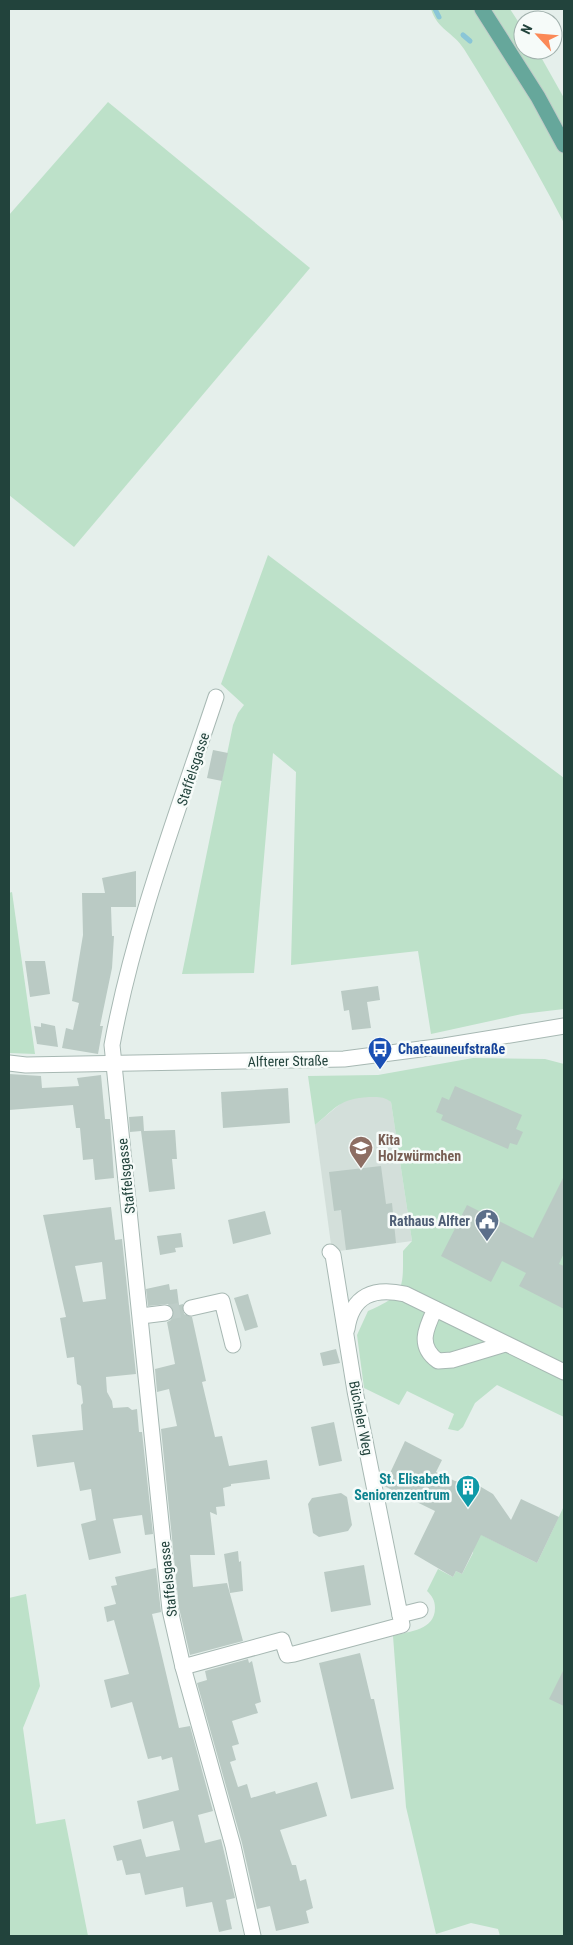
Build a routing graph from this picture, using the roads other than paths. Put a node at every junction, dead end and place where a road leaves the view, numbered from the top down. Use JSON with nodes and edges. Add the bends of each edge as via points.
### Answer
{"nodes":[{"id":1,"x":482,"y":9,"type":"edge"},
{"id":2,"x":564,"y":145,"type":"edge"},
{"id":3,"x":216,"y":698,"type":"dead end"},
{"id":4,"x":564,"y":1026,"type":"edge"},
{"id":5,"x":9,"y":1063,"type":"edge"},
{"id":6,"x":116,"y":1063,"type":"junction"},
{"id":7,"x":330,"y":1252,"type":"dead end"},
{"id":8,"x":191,"y":1308,"type":"tunnel mouth"},
{"id":9,"x":435,"y":1309,"type":"junction"},
{"id":10,"x":165,"y":1313,"type":"tunnel mouth"},
{"id":11,"x":141,"y":1316,"type":"junction"},
{"id":12,"x":346,"y":1333,"type":"junction"},
{"id":13,"x":505,"y":1344,"type":"junction"},
{"id":14,"x":233,"y":1345,"type":"dead end"},
{"id":15,"x":564,"y":1372,"type":"edge"},
{"id":16,"x":420,"y":1610,"type":"dead end"},
{"id":17,"x":400,"y":1615,"type":"junction"},
{"id":18,"x":183,"y":1668,"type":"junction"},
{"id":19,"x":253,"y":1936,"type":"edge"}],
"edges":[{"from":1,"to":2,"type":"main road","via":[[538,97]]},
{"from":3,"to":6,"type":"street","name":"Staffelsgasse","via":[[128,974],[112,1045]]},
{"from":4,"to":6,"type":"street","name":"Alfterer Straße","via":[[344,1059]]},
{"from":5,"to":6,"type":"street","name":"Alfterer Straße"},
{"from":6,"to":11,"type":"street","name":"Staffelsgasse"},
{"from":7,"to":12,"type":"street","name":"Bücheler Weg"},
{"from":8,"to":14,"type":"street","via":[[222,1301]]},
{"from":9,"to":12,"type":"street","via":[[405,1294],[380,1291],[369,1294],[355,1305]]},
{"from":9,"to":13,"type":"street"},
{"from":9,"to":13,"type":"street","via":[[424,1336],[427,1350],[438,1361]]},
{"from":10,"to":11,"type":"street"},
{"from":11,"to":18,"type":"street","name":"Staffelsgasse","via":[[170,1610]]},
{"from":12,"to":17,"type":"street","name":"Bücheler Weg"},
{"from":13,"to":15,"type":"street"},
{"from":16,"to":17,"type":"street"},
{"from":17,"to":18,"type":"street","via":[[402,1625],[288,1655],[282,1640]]},
{"from":18,"to":19,"type":"street","name":"Staffelsgasse","via":[[233,1846]]}]}
